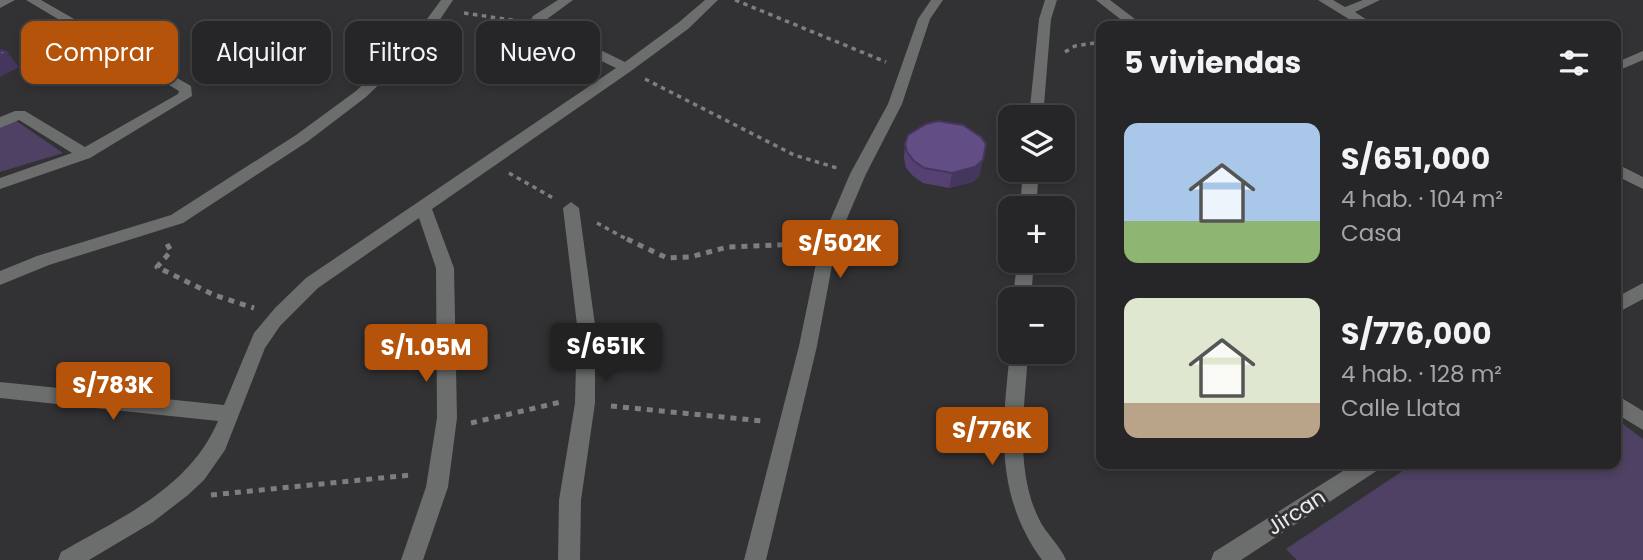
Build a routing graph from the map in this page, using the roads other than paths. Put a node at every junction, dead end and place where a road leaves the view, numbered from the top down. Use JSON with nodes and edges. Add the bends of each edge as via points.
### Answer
{"nodes":[{"id":1,"x":9,"y":0,"type":"edge"},
{"id":2,"x":32,"y":0,"type":"edge"},
{"id":3,"x":566,"y":0,"type":"edge"},
{"id":4,"x":712,"y":0,"type":"edge"},
{"id":5,"x":937,"y":0,"type":"edge"},
{"id":6,"x":1051,"y":0,"type":"edge"},
{"id":7,"x":1102,"y":0,"type":"edge"},
{"id":8,"x":1324,"y":0,"type":"edge"},
{"id":9,"x":1374,"y":0,"type":"edge"},
{"id":10,"x":0,"y":4,"type":"edge"},
{"id":11,"x":444,"y":5,"type":"edge"},
{"id":12,"x":1344,"y":12,"type":"junction"},
{"id":13,"x":1131,"y":21,"type":"edge"},
{"id":14,"x":1360,"y":21,"type":"edge"},
{"id":15,"x":1643,"y":55,"type":"edge"},
{"id":16,"x":1621,"y":65,"type":"edge"},
{"id":17,"x":626,"y":68,"type":"junction"},
{"id":18,"x":1037,"y":105,"type":"edge"},
{"id":19,"x":0,"y":123,"type":"edge"},
{"id":20,"x":85,"y":154,"type":"junction"},
{"id":21,"x":1621,"y":171,"type":"edge"},
{"id":22,"x":0,"y":184,"type":"edge"},
{"id":23,"x":1643,"y":184,"type":"edge"},
{"id":24,"x":423,"y":207,"type":"junction"},
{"id":25,"x":571,"y":208,"type":"road end"},
{"id":26,"x":0,"y":279,"type":"edge"},
{"id":27,"x":1643,"y":290,"type":"edge"},
{"id":28,"x":1621,"y":303,"type":"edge"},
{"id":29,"x":1018,"y":364,"type":"edge"},
{"id":30,"x":0,"y":390,"type":"edge"},
{"id":31,"x":1621,"y":406,"type":"edge"},
{"id":32,"x":230,"y":414,"type":"junction"},
{"id":33,"x":1643,"y":422,"type":"edge"},
{"id":34,"x":1363,"y":469,"type":"edge"},
{"id":35,"x":69,"y":560,"type":"edge"},
{"id":36,"x":412,"y":560,"type":"edge"},
{"id":37,"x":569,"y":560,"type":"edge"},
{"id":38,"x":755,"y":560,"type":"edge"},
{"id":39,"x":1055,"y":560,"type":"edge"},
{"id":40,"x":1222,"y":560,"type":"edge"}],
"edges":[{"from":1,"to":10,"type":"street"},
{"from":2,"to":20,"type":"street","via":[[186,89],[177,103]]},
{"from":3,"to":17,"type":"street","via":[[536,24]]},
{"from":4,"to":17,"type":"street"},
{"from":5,"to":38,"type":"street","via":[[924,19],[895,104],[828,244]]},
{"from":6,"to":18,"type":"street"},
{"from":7,"to":13,"type":"street"},
{"from":8,"to":12,"type":"street"},
{"from":9,"to":12,"type":"street"},
{"from":11,"to":26,"type":"street","via":[[385,76],[177,219],[63,253]]},
{"from":12,"to":14,"type":"street"},
{"from":15,"to":16,"type":"street"},
{"from":17,"to":24,"type":"street"},
{"from":19,"to":20,"type":"street","via":[[20,114]]},
{"from":20,"to":22,"type":"street"},
{"from":21,"to":23,"type":"street"},
{"from":24,"to":32,"type":"street","via":[[312,283],[278,317],[257,346]]},
{"from":24,"to":36,"type":"street","via":[[445,268],[446,429],[440,472]]},
{"from":25,"to":37,"type":"street","via":[[586,326],[585,403],[570,500]]},
{"from":27,"to":28,"type":"street"},
{"from":29,"to":39,"type":"street","via":[[1013,467],[1031,526]]},
{"from":30,"to":32,"type":"street"},
{"from":31,"to":33,"type":"street"},
{"from":32,"to":35,"type":"street","via":[[210,456],[171,498]]},
{"from":34,"to":40,"type":"street","name":"Jircan"}]}
